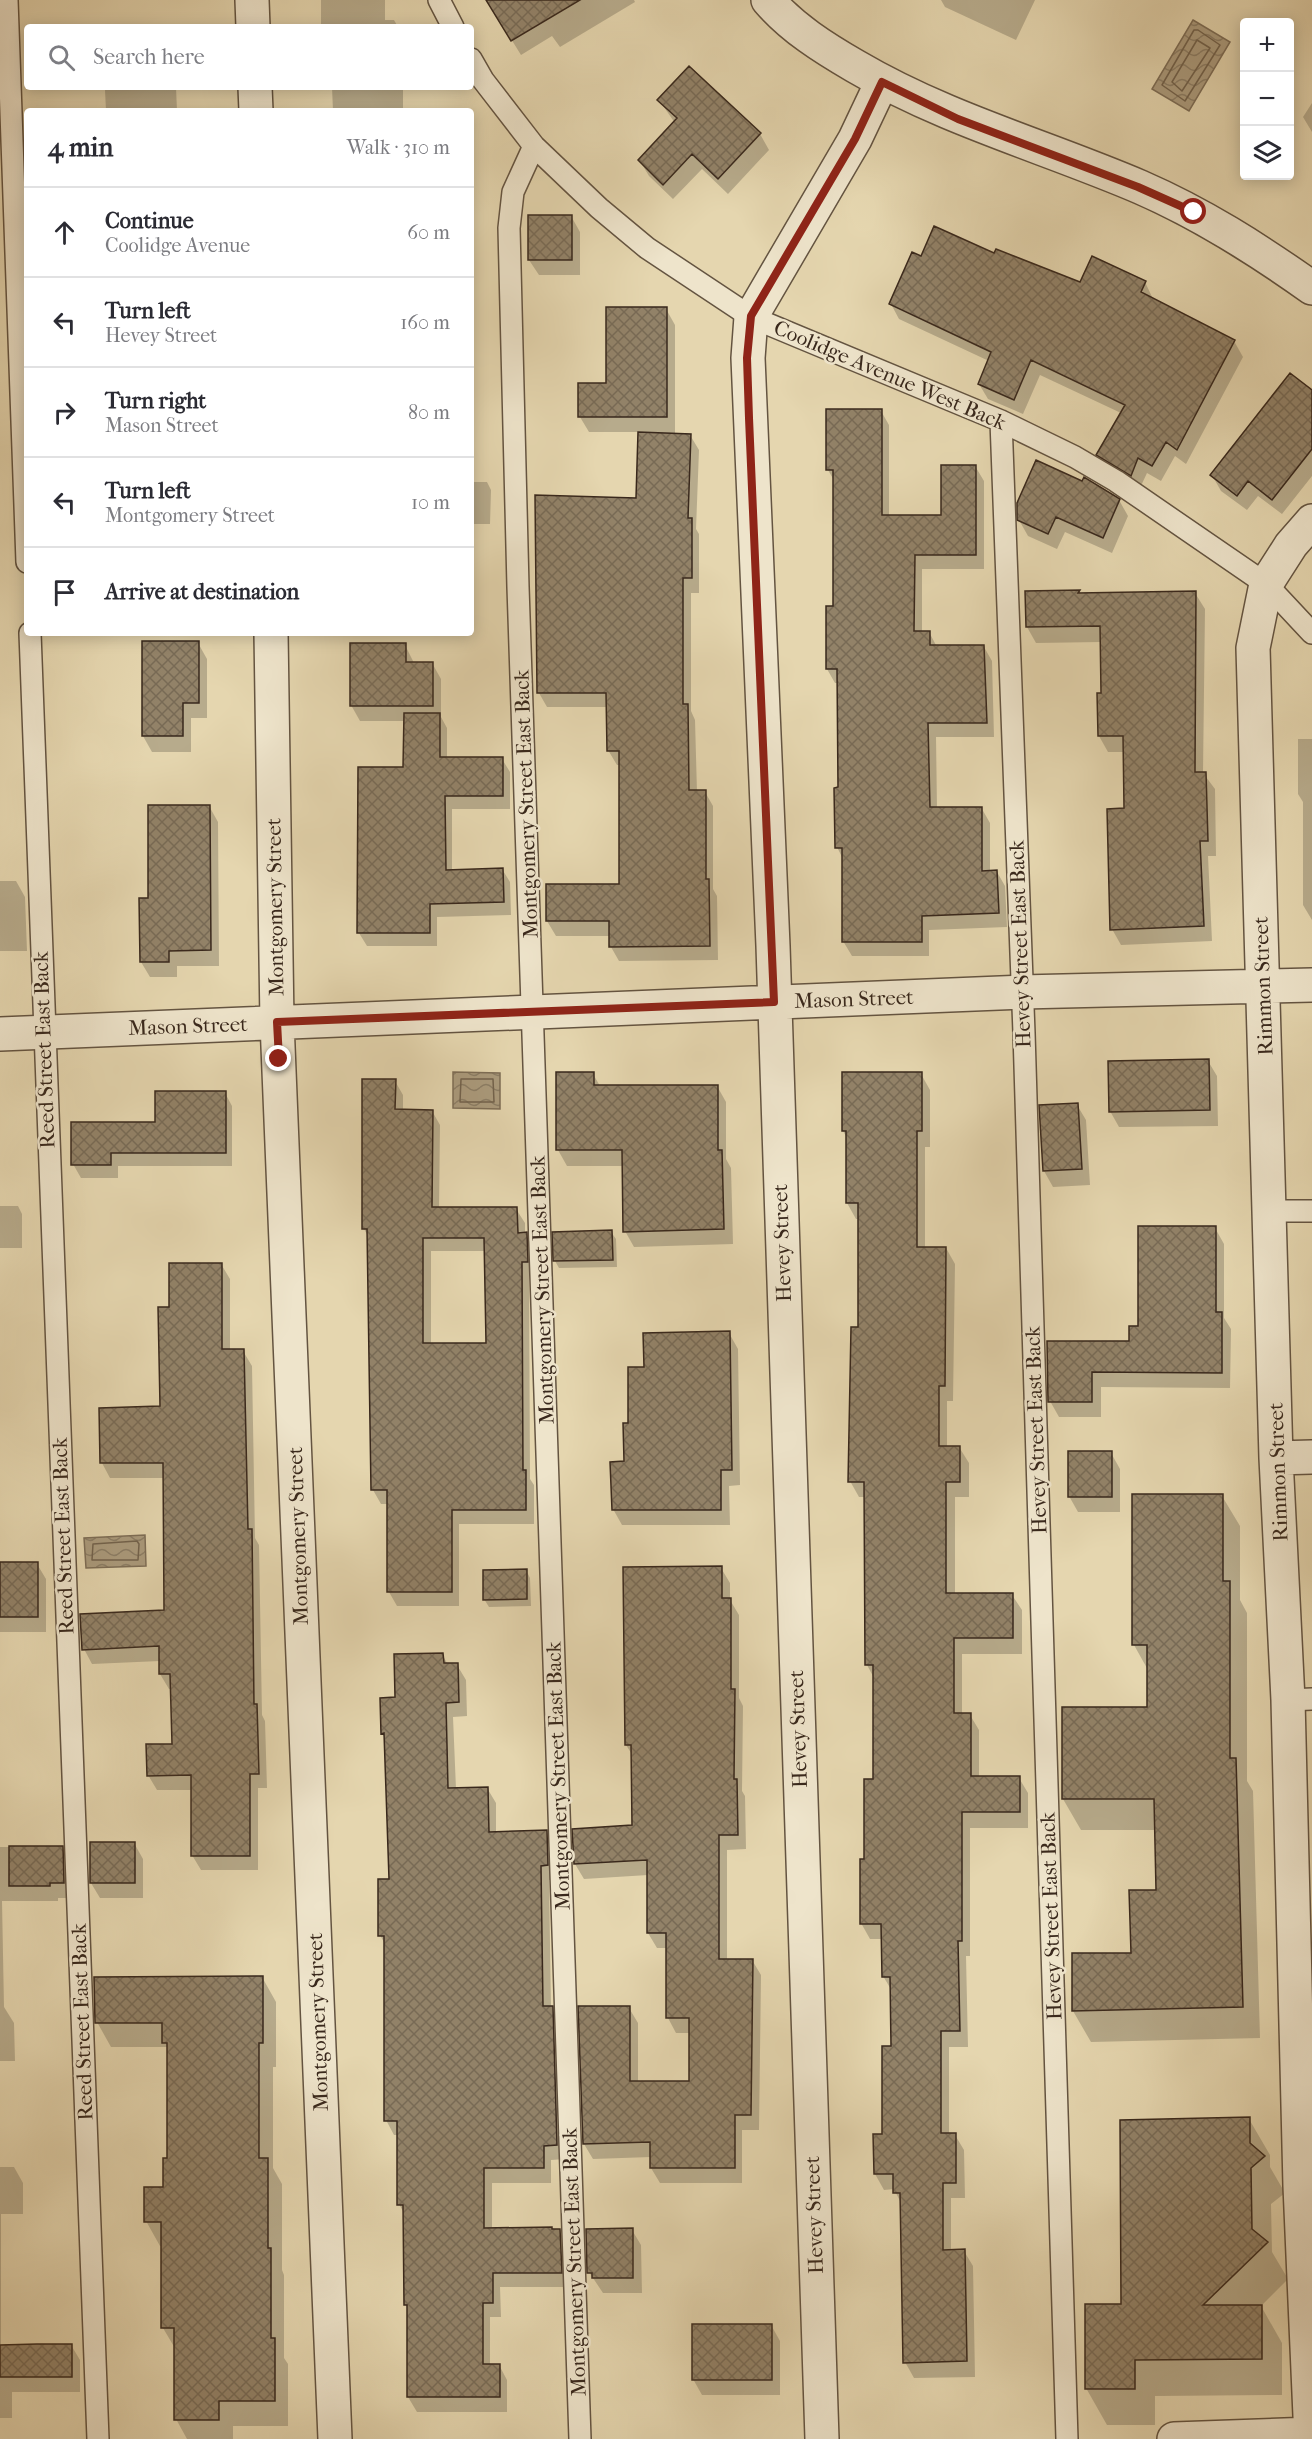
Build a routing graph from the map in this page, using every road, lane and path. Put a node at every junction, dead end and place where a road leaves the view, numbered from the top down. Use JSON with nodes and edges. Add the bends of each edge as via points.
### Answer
{"nodes":[{"id":1,"x":7,"y":0,"type":"edge"},
{"id":2,"x":252,"y":0,"type":"edge"},
{"id":3,"x":440,"y":0,"type":"edge"},
{"id":4,"x":768,"y":0,"type":"edge"},
{"id":5,"x":253,"y":24,"type":"edge"},
{"id":6,"x":452,"y":24,"type":"edge"},
{"id":7,"x":474,"y":64,"type":"edge"},
{"id":8,"x":882,"y":82,"type":"junction"},
{"id":9,"x":255,"y":90,"type":"edge"},
{"id":10,"x":256,"y":108,"type":"edge"},
{"id":11,"x":534,"y":146,"type":"junction"},
{"id":12,"x":1312,"y":288,"type":"edge"},
{"id":13,"x":751,"y":316,"type":"junction"},
{"id":14,"x":1001,"y":421,"type":"junction"},
{"id":15,"x":24,"y":478,"type":"edge"},
{"id":16,"x":1312,"y":521,"type":"edge"},
{"id":17,"x":1266,"y":584,"type":"junction"},
{"id":18,"x":1312,"y":633,"type":"edge"},
{"id":19,"x":30,"y":636,"type":"edge"},
{"id":20,"x":271,"y":636,"type":"edge"},
{"id":21,"x":1312,"y":985,"type":"edge"},
{"id":22,"x":1263,"y":986,"type":"junction"},
{"id":23,"x":1022,"y":992,"type":"junction"},
{"id":24,"x":774,"y":1002,"type":"junction"},
{"id":25,"x":533,"y":1012,"type":"junction"},
{"id":26,"x":277,"y":1022,"type":"junction"},
{"id":27,"x":44,"y":1032,"type":"junction"},
{"id":28,"x":0,"y":1034,"type":"edge"},
{"id":29,"x":1269,"y":1211,"type":"junction"},
{"id":30,"x":1312,"y":1211,"type":"edge"},
{"id":31,"x":1312,"y":1457,"type":"edge"},
{"id":32,"x":1276,"y":1458,"type":"junction"},
{"id":33,"x":1300,"y":1700,"type":"edge"},
{"id":34,"x":1303,"y":1934,"type":"edge"},
{"id":35,"x":1306,"y":2185,"type":"edge"},
{"id":36,"x":1311,"y":2436,"type":"edge"},
{"id":37,"x":98,"y":2439,"type":"edge"},
{"id":38,"x":334,"y":2439,"type":"edge"},
{"id":39,"x":580,"y":2439,"type":"edge"},
{"id":40,"x":822,"y":2439,"type":"edge"},
{"id":41,"x":1067,"y":2439,"type":"edge"},
{"id":42,"x":1174,"y":2439,"type":"edge"}],
"edges":[{"from":1,"to":15,"type":"lane"},
{"from":2,"to":5,"type":"street"},
{"from":3,"to":6,"type":"lane"},
{"from":4,"to":8,"type":"street","via":[[818,45]]},
{"from":7,"to":11,"type":"lane","name":"Coolidge Avenue West Back"},
{"from":8,"to":12,"type":"street","via":[[958,119],[1194,212],[1253,246]]},
{"from":8,"to":13,"type":"street","name":"Hevey Street","via":[[855,139]]},
{"from":9,"to":10,"type":"street"},
{"from":11,"to":13,"type":"lane","name":"Coolidge Avenue West Back","via":[[647,248]]},
{"from":11,"to":25,"type":"lane","name":"Montgomery Street East Back","via":[[513,192],[509,228]]},
{"from":13,"to":14,"type":"lane","name":"Coolidge Avenue West Back"},
{"from":13,"to":24,"type":"street","name":"Hevey Street","via":[[747,358],[749,418]]},
{"from":14,"to":17,"type":"lane","name":"Coolidge Avenue West Back","via":[[1116,481]]},
{"from":14,"to":23,"type":"lane","name":"Hevey Street East Back"},
{"from":16,"to":17,"type":"street","name":"Rimmon Street"},
{"from":17,"to":18,"type":"lane","name":"Coolidge Avenue West Back"},
{"from":17,"to":22,"type":"street","name":"Rimmon Street","via":[[1253,648]]},
{"from":19,"to":27,"type":"lane","name":"Reed Street East Back"},
{"from":20,"to":26,"type":"street","name":"Montgomery Street"},
{"from":21,"to":22,"type":"street","name":"Mason Street"},
{"from":22,"to":23,"type":"street","name":"Mason Street"},
{"from":22,"to":29,"type":"street","name":"Rimmon Street"},
{"from":23,"to":24,"type":"street","name":"Mason Street"},
{"from":23,"to":41,"type":"lane","name":"Hevey Street East Back"},
{"from":24,"to":25,"type":"street","name":"Mason Street"},
{"from":24,"to":40,"type":"street","name":"Hevey Street"},
{"from":25,"to":26,"type":"street","name":"Mason Street"},
{"from":25,"to":39,"type":"lane","name":"Montgomery Street East Back"},
{"from":26,"to":27,"type":"street","name":"Mason Street"},
{"from":26,"to":38,"type":"street","name":"Montgomery Street"},
{"from":27,"to":28,"type":"street","name":"Mason Street"},
{"from":27,"to":37,"type":"lane","name":"Reed Street East Back"},
{"from":29,"to":30,"type":"lane"},
{"from":29,"to":32,"type":"street","name":"Rimmon Street"},
{"from":31,"to":32,"type":"street"},
{"from":32,"to":33,"type":"street","name":"Rimmon Street"},
{"from":33,"to":34,"type":"street","name":"Rimmon Street"},
{"from":34,"to":35,"type":"street","name":"Rimmon Street"},
{"from":35,"to":36,"type":"street","name":"Rimmon Street"},
{"from":36,"to":42,"type":"street"}]}
